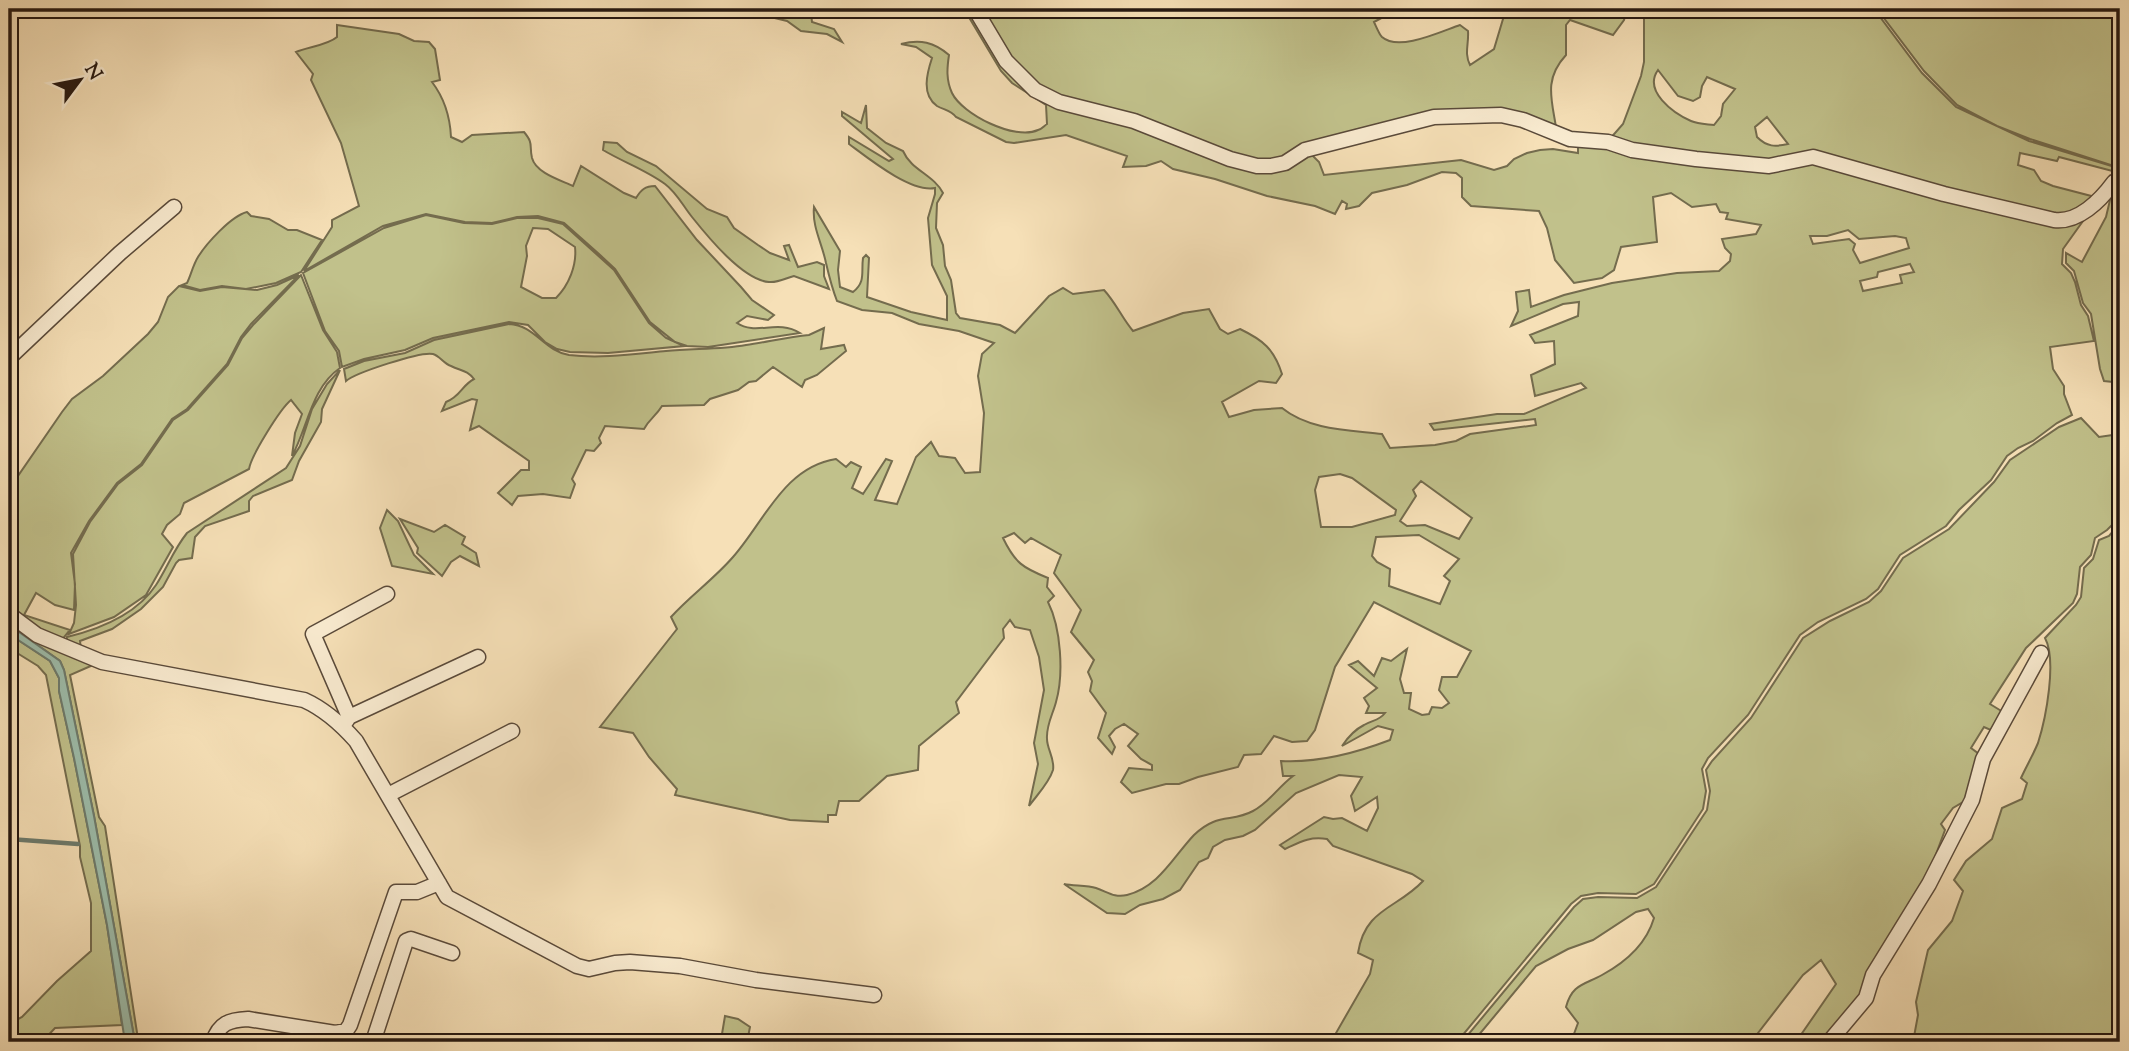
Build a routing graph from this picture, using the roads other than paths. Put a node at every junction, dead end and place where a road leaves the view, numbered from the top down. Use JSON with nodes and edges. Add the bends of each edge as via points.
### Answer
{"nodes":[{"id":1,"x":975,"y":9,"type":"edge"},
{"id":2,"x":2114,"y":182,"type":"dead end"},
{"id":3,"x":174,"y":207,"type":"dead end"},
{"id":4,"x":9,"y":358,"type":"edge"},
{"id":5,"x":387,"y":594,"type":"dead end"},
{"id":6,"x":9,"y":614,"type":"edge"},
{"id":7,"x":2041,"y":653,"type":"dead end"},
{"id":8,"x":478,"y":657,"type":"dead end"},
{"id":9,"x":346,"y":722,"type":"junction"},
{"id":10,"x":512,"y":731,"type":"dead end"},
{"id":11,"x":388,"y":795,"type":"junction"},
{"id":12,"x":439,"y":883,"type":"junction"},
{"id":13,"x":452,"y":953,"type":"dead end"},
{"id":14,"x":874,"y":996,"type":"dead end"},
{"id":15,"x":213,"y":1042,"type":"edge"},
{"id":16,"x":373,"y":1042,"type":"edge"},
{"id":17,"x":1829,"y":1042,"type":"edge"}],
"edges":[{"from":1,"to":2,"type":"street","via":[[1006,61],[1035,90],[1059,102],[1134,121],[1257,166],[1284,163],[1305,150],[1408,123],[1485,114],[1524,120],[1570,139],[1726,163],[1769,166],[1813,157],[2064,222],[2094,204]]},
{"from":3,"to":4,"type":"street"},
{"from":5,"to":9,"type":"street","via":[[313,634]]},
{"from":6,"to":9,"type":"street","via":[[37,635],[102,662],[304,700]]},
{"from":7,"to":17,"type":"street","via":[[1983,759],[1972,800],[1929,884],[1873,975],[1866,999]]},
{"from":8,"to":9,"type":"street"},
{"from":9,"to":11,"type":"street"},
{"from":10,"to":11,"type":"street"},
{"from":11,"to":12,"type":"street"},
{"from":12,"to":14,"type":"street","via":[[447,897],[577,966],[589,969],[630,962],[680,967]]},
{"from":12,"to":15,"type":"street","via":[[417,892],[396,892],[346,1031],[234,1020],[225,1022]]},
{"from":13,"to":16,"type":"street","via":[[406,941]]}]}
